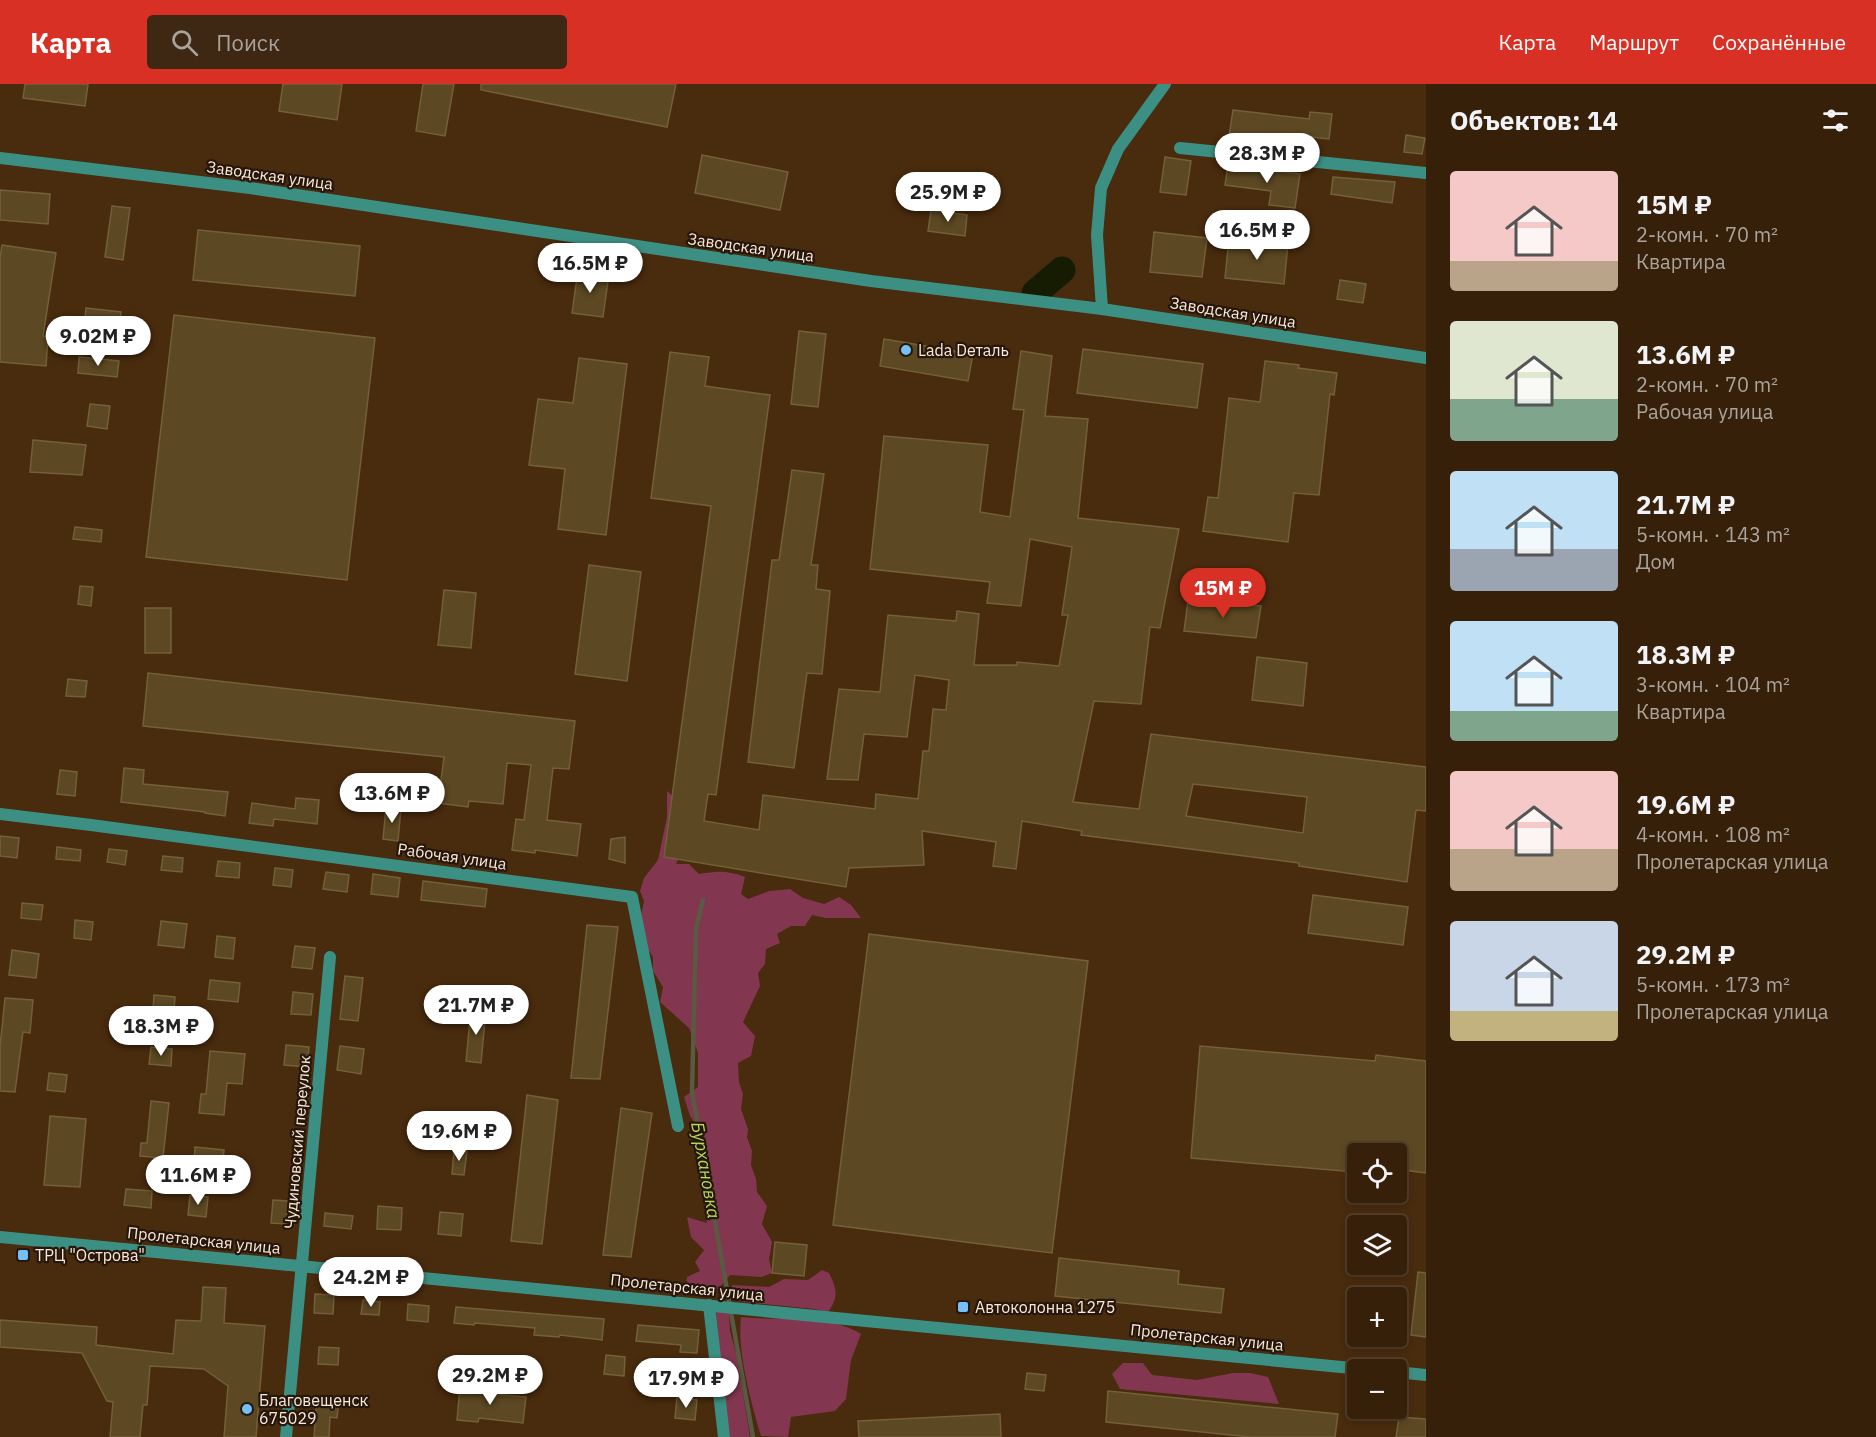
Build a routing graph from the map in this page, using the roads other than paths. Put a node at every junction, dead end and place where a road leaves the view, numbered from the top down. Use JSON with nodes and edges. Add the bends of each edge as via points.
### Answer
{"nodes":[{"id":1,"x":1165,"y":84,"type":"edge"},
{"id":2,"x":1180,"y":148,"type":"dead end"},
{"id":3,"x":0,"y":158,"type":"edge"},
{"id":4,"x":1426,"y":173,"type":"edge"},
{"id":5,"x":1102,"y":309,"type":"junction"},
{"id":6,"x":1426,"y":358,"type":"edge"},
{"id":7,"x":0,"y":814,"type":"edge"},
{"id":8,"x":330,"y":957,"type":"dead end"},
{"id":9,"x":678,"y":1126,"type":"dead end"},
{"id":10,"x":0,"y":1236,"type":"edge"},
{"id":11,"x":302,"y":1266,"type":"junction"},
{"id":12,"x":709,"y":1305,"type":"junction"},
{"id":13,"x":1347,"y":1368,"type":"edge"},
{"id":14,"x":1407,"y":1373,"type":"edge"},
{"id":15,"x":1426,"y":1375,"type":"edge"},
{"id":16,"x":286,"y":1437,"type":"edge"},
{"id":17,"x":724,"y":1437,"type":"edge"}],
"edges":[{"from":1,"to":5,"type":"street","via":[[1118,149],[1101,188],[1097,236]]},
{"from":2,"to":4,"type":"street"},
{"from":3,"to":5,"type":"street","name":"Заводская улица","via":[[250,188],[871,281]]},
{"from":5,"to":6,"type":"street","name":"Заводская улица"},
{"from":7,"to":9,"type":"street","name":"Рабочая улица","via":[[632,897]]},
{"from":8,"to":11,"type":"street","name":"Чудиновский переулок"},
{"from":10,"to":11,"type":"street","name":"Пролетарская улица"},
{"from":11,"to":12,"type":"street","name":"Пролетарская улица"},
{"from":11,"to":16,"type":"street","name":"Чудиновский переулок"},
{"from":12,"to":13,"type":"street","name":"Пролетарская улица"},
{"from":12,"to":17,"type":"street"},
{"from":14,"to":15,"type":"street"}]}
